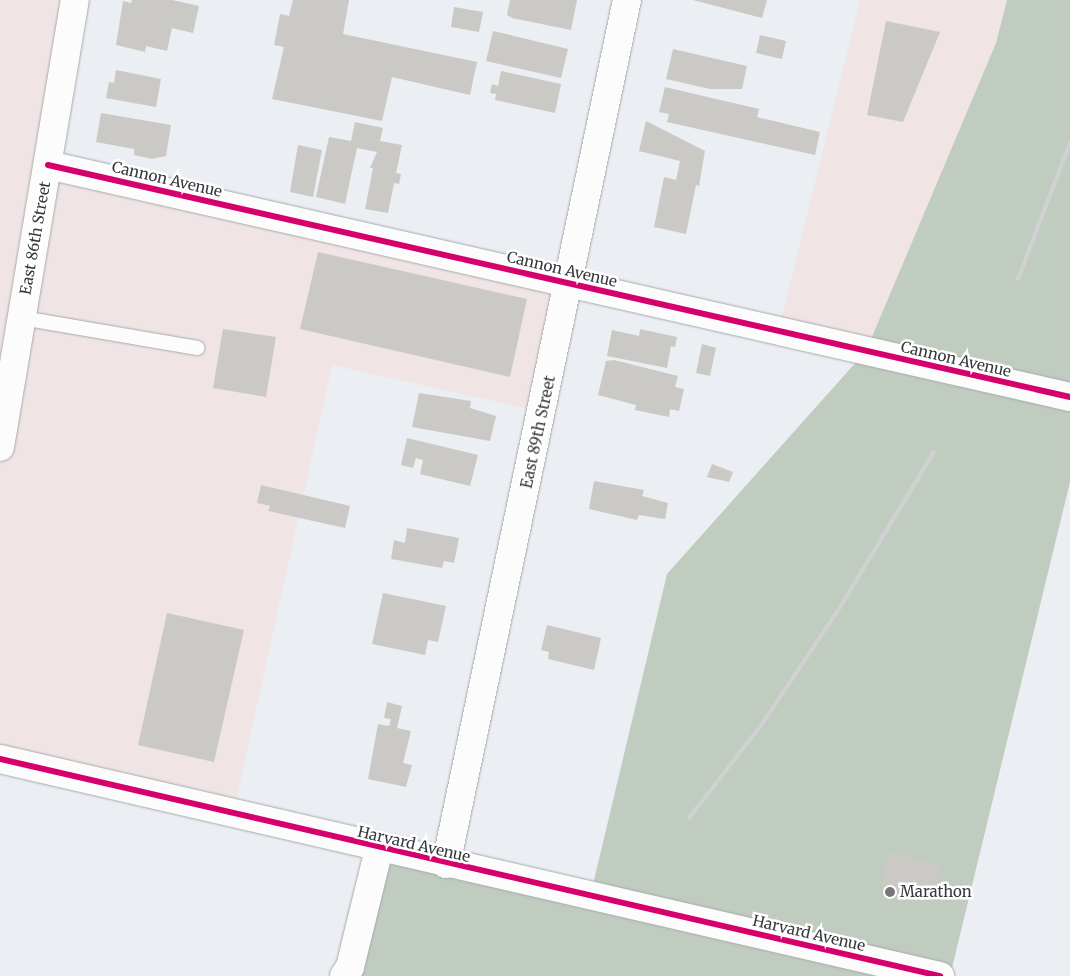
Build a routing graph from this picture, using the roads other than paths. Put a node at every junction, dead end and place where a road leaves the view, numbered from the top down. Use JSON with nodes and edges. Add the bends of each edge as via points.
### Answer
{"nodes":[{"id":1,"x":75,"y":0,"type":"edge"},
{"id":2,"x":627,"y":0,"type":"edge"},
{"id":3,"x":48,"y":165,"type":"junction"},
{"id":4,"x":569,"y":284,"type":"junction"},
{"id":5,"x":22,"y":318,"type":"junction"},
{"id":6,"x":197,"y":348,"type":"dead end"},
{"id":7,"x":1070,"y":396,"type":"edge"},
{"id":8,"x":0,"y":446,"type":"edge"},
{"id":9,"x":0,"y":759,"type":"edge"},
{"id":10,"x":379,"y":848,"type":"junction"},
{"id":11,"x":446,"y":864,"type":"junction"},
{"id":12,"x":344,"y":976,"type":"edge"},
{"id":13,"x":940,"y":976,"type":"edge"}],
"edges":[{"from":1,"to":3,"type":"street","name":"East 86th Street"},
{"from":2,"to":4,"type":"street","name":"East 89th Street"},
{"from":3,"to":4,"type":"street","name":"Cannon Avenue"},
{"from":3,"to":5,"type":"street","name":"East 86th Street"},
{"from":4,"to":7,"type":"street","name":"Cannon Avenue"},
{"from":4,"to":11,"type":"street","name":"East 89th Street"},
{"from":5,"to":6,"type":"lane"},
{"from":5,"to":8,"type":"street","name":"East 86th Street"},
{"from":9,"to":10,"type":"street","name":"Harvard Avenue"},
{"from":10,"to":11,"type":"street","name":"Harvard Avenue"},
{"from":10,"to":12,"type":"street","via":[[350,967]]},
{"from":11,"to":13,"type":"street","name":"Harvard Avenue"}]}
